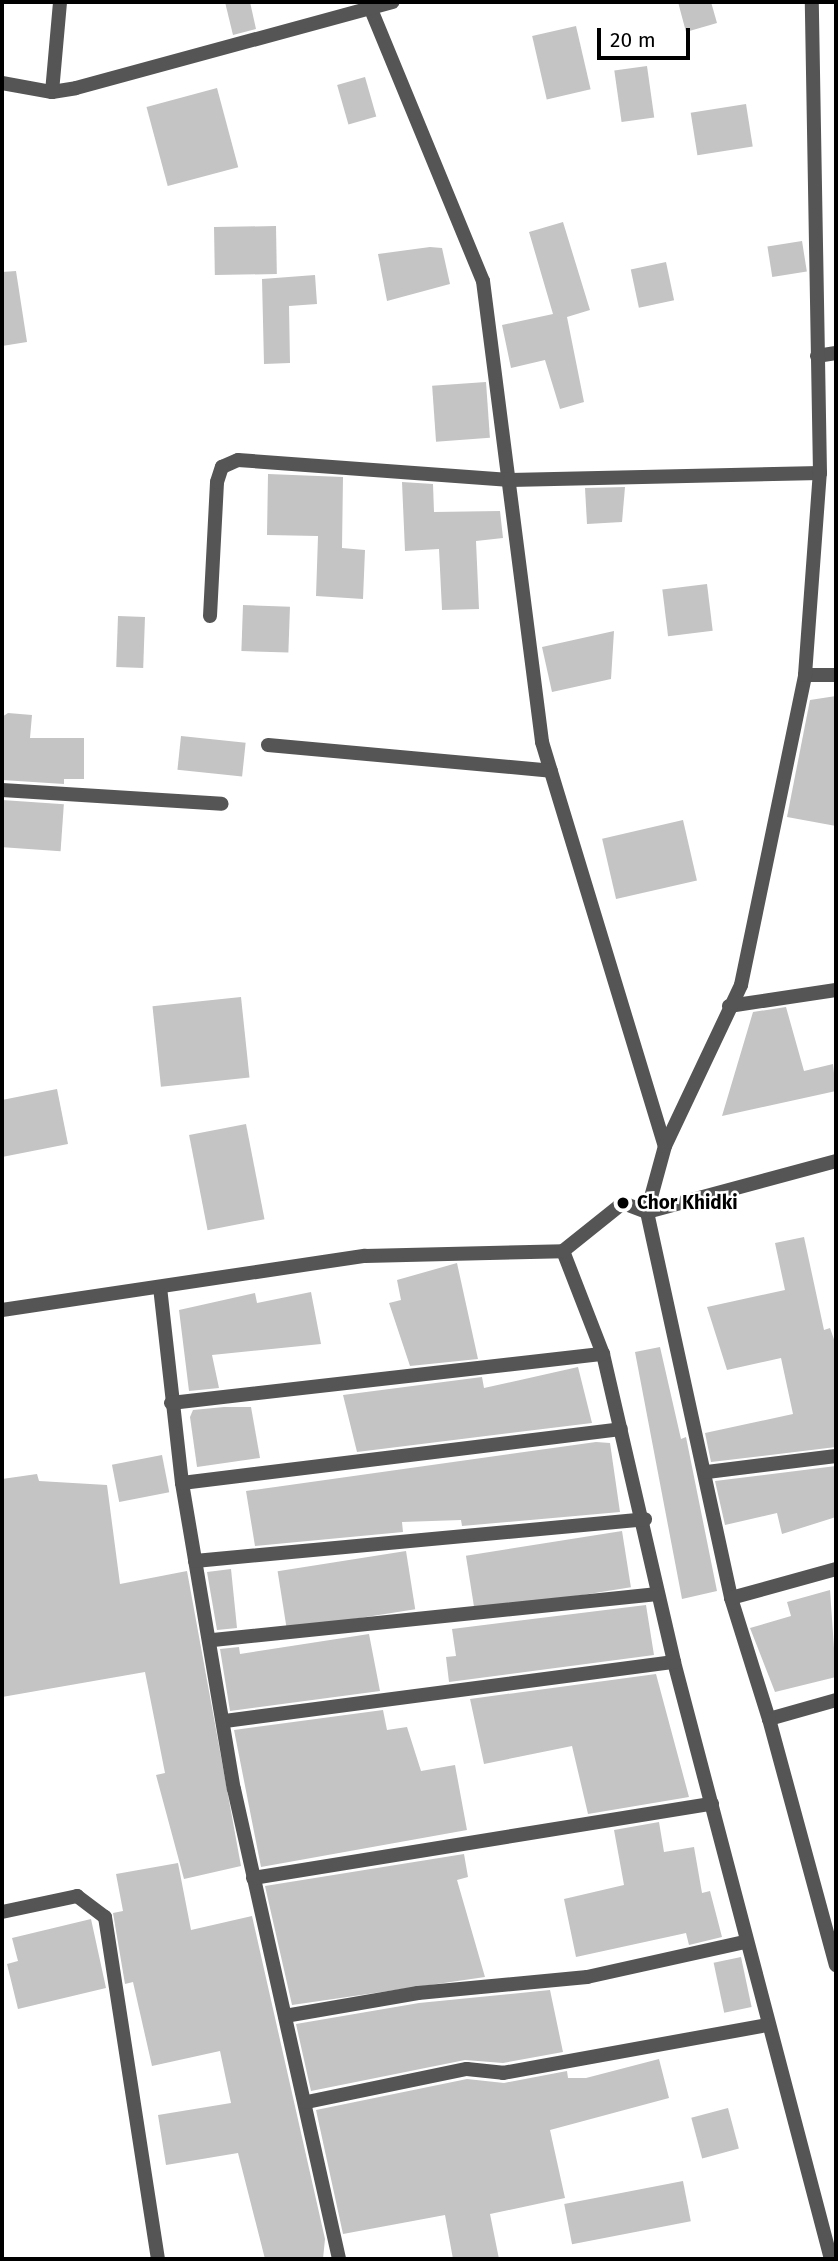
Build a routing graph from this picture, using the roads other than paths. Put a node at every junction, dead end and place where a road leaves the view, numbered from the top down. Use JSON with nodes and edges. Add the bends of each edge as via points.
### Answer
{"nodes":[{"id":1,"x":60,"y":2,"type":"edge"},
{"id":2,"x":393,"y":2,"type":"edge"},
{"id":3,"x":812,"y":2,"type":"edge"},
{"id":4,"x":370,"y":7,"type":"junction"},
{"id":5,"x":2,"y":83,"type":"edge"},
{"id":6,"x":52,"y":92,"type":"junction"},
{"id":7,"x":836,"y":353,"type":"edge"},
{"id":8,"x":817,"y":356,"type":"junction"},
{"id":9,"x":820,"y":473,"type":"junction"},
{"id":10,"x":510,"y":480,"type":"junction"},
{"id":11,"x":210,"y":616,"type":"dead end"},
{"id":12,"x":836,"y":674,"type":"edge"},
{"id":13,"x":805,"y":675,"type":"junction"},
{"id":14,"x":268,"y":746,"type":"dead end"},
{"id":15,"x":551,"y":771,"type":"junction"},
{"id":16,"x":2,"y":790,"type":"edge"},
{"id":17,"x":222,"y":804,"type":"dead end"},
{"id":18,"x":836,"y":990,"type":"edge"},
{"id":19,"x":729,"y":1006,"type":"junction"},
{"id":20,"x":664,"y":1146,"type":"junction"},
{"id":21,"x":836,"y":1161,"type":"edge"},
{"id":22,"x":647,"y":1212,"type":"junction"},
{"id":23,"x":563,"y":1251,"type":"junction"},
{"id":24,"x":160,"y":1287,"type":"junction"},
{"id":25,"x":2,"y":1310,"type":"edge"},
{"id":26,"x":603,"y":1354,"type":"junction"},
{"id":27,"x":171,"y":1403,"type":"junction"},
{"id":28,"x":621,"y":1429,"type":"junction"},
{"id":29,"x":836,"y":1455,"type":"edge"},
{"id":30,"x":707,"y":1472,"type":"junction"},
{"id":31,"x":182,"y":1483,"type":"junction"},
{"id":32,"x":645,"y":1519,"type":"junction"},
{"id":33,"x":195,"y":1561,"type":"junction"},
{"id":34,"x":836,"y":1569,"type":"edge"},
{"id":35,"x":658,"y":1594,"type":"junction"},
{"id":36,"x":731,"y":1598,"type":"junction"},
{"id":37,"x":214,"y":1640,"type":"junction"},
{"id":38,"x":674,"y":1662,"type":"junction"},
{"id":39,"x":836,"y":1700,"type":"edge"},
{"id":40,"x":769,"y":1719,"type":"junction"},
{"id":41,"x":225,"y":1721,"type":"junction"},
{"id":42,"x":712,"y":1804,"type":"junction"},
{"id":43,"x":253,"y":1878,"type":"junction"},
{"id":44,"x":2,"y":1912,"type":"edge"},
{"id":45,"x":832,"y":1928,"type":"edge"},
{"id":46,"x":745,"y":1942,"type":"junction"},
{"id":47,"x":836,"y":1965,"type":"edge"},
{"id":48,"x":285,"y":2016,"type":"junction"},
{"id":49,"x":767,"y":2025,"type":"junction"},
{"id":50,"x":307,"y":2102,"type":"junction"},
{"id":51,"x":158,"y":2259,"type":"edge"},
{"id":52,"x":339,"y":2259,"type":"edge"},
{"id":53,"x":831,"y":2259,"type":"edge"}],
"edges":[{"from":1,"to":6,"type":"street"},
{"from":2,"to":4,"type":"street"},
{"from":3,"to":8,"type":"street"},
{"from":4,"to":6,"type":"street"},
{"from":4,"to":10,"type":"street","via":[[483,281]]},
{"from":5,"to":6,"type":"street"},
{"from":7,"to":8,"type":"street"},
{"from":8,"to":9,"type":"street"},
{"from":9,"to":10,"type":"street"},
{"from":9,"to":13,"type":"street"},
{"from":10,"to":11,"type":"street","via":[[228,463],[217,482]]},
{"from":10,"to":15,"type":"street"},
{"from":12,"to":13,"type":"street"},
{"from":13,"to":19,"type":"street","via":[[741,985]]},
{"from":14,"to":15,"type":"street"},
{"from":15,"to":20,"type":"street"},
{"from":16,"to":17,"type":"street"},
{"from":18,"to":19,"type":"street"},
{"from":19,"to":20,"type":"street"},
{"from":20,"to":22,"type":"street"},
{"from":21,"to":22,"type":"street"},
{"from":22,"to":23,"type":"street","via":[[623,1203]]},
{"from":22,"to":30,"type":"street"},
{"from":23,"to":24,"type":"street","via":[[365,1256]]},
{"from":23,"to":26,"type":"street"},
{"from":24,"to":25,"type":"street"},
{"from":24,"to":27,"type":"street"},
{"from":26,"to":27,"type":"street"},
{"from":26,"to":28,"type":"street"},
{"from":27,"to":31,"type":"street"},
{"from":28,"to":31,"type":"street"},
{"from":28,"to":32,"type":"street"},
{"from":29,"to":30,"type":"street"},
{"from":30,"to":36,"type":"street"},
{"from":31,"to":33,"type":"street"},
{"from":32,"to":33,"type":"street"},
{"from":32,"to":35,"type":"street"},
{"from":33,"to":37,"type":"street"},
{"from":34,"to":36,"type":"street"},
{"from":35,"to":37,"type":"street"},
{"from":35,"to":38,"type":"street"},
{"from":36,"to":40,"type":"street"},
{"from":37,"to":41,"type":"street"},
{"from":38,"to":41,"type":"street"},
{"from":38,"to":42,"type":"street"},
{"from":39,"to":40,"type":"street"},
{"from":40,"to":45,"type":"street"},
{"from":41,"to":43,"type":"street"},
{"from":42,"to":43,"type":"street"},
{"from":42,"to":46,"type":"street"},
{"from":43,"to":48,"type":"street"},
{"from":44,"to":51,"type":"street","via":[[77,1896],[105,1917]]},
{"from":45,"to":47,"type":"street"},
{"from":46,"to":48,"type":"street","via":[[587,1977],[418,1993]]},
{"from":46,"to":49,"type":"street"},
{"from":48,"to":50,"type":"street"},
{"from":49,"to":50,"type":"street","via":[[503,2073],[467,2069]]},
{"from":49,"to":53,"type":"street"},
{"from":50,"to":52,"type":"street"}]}
